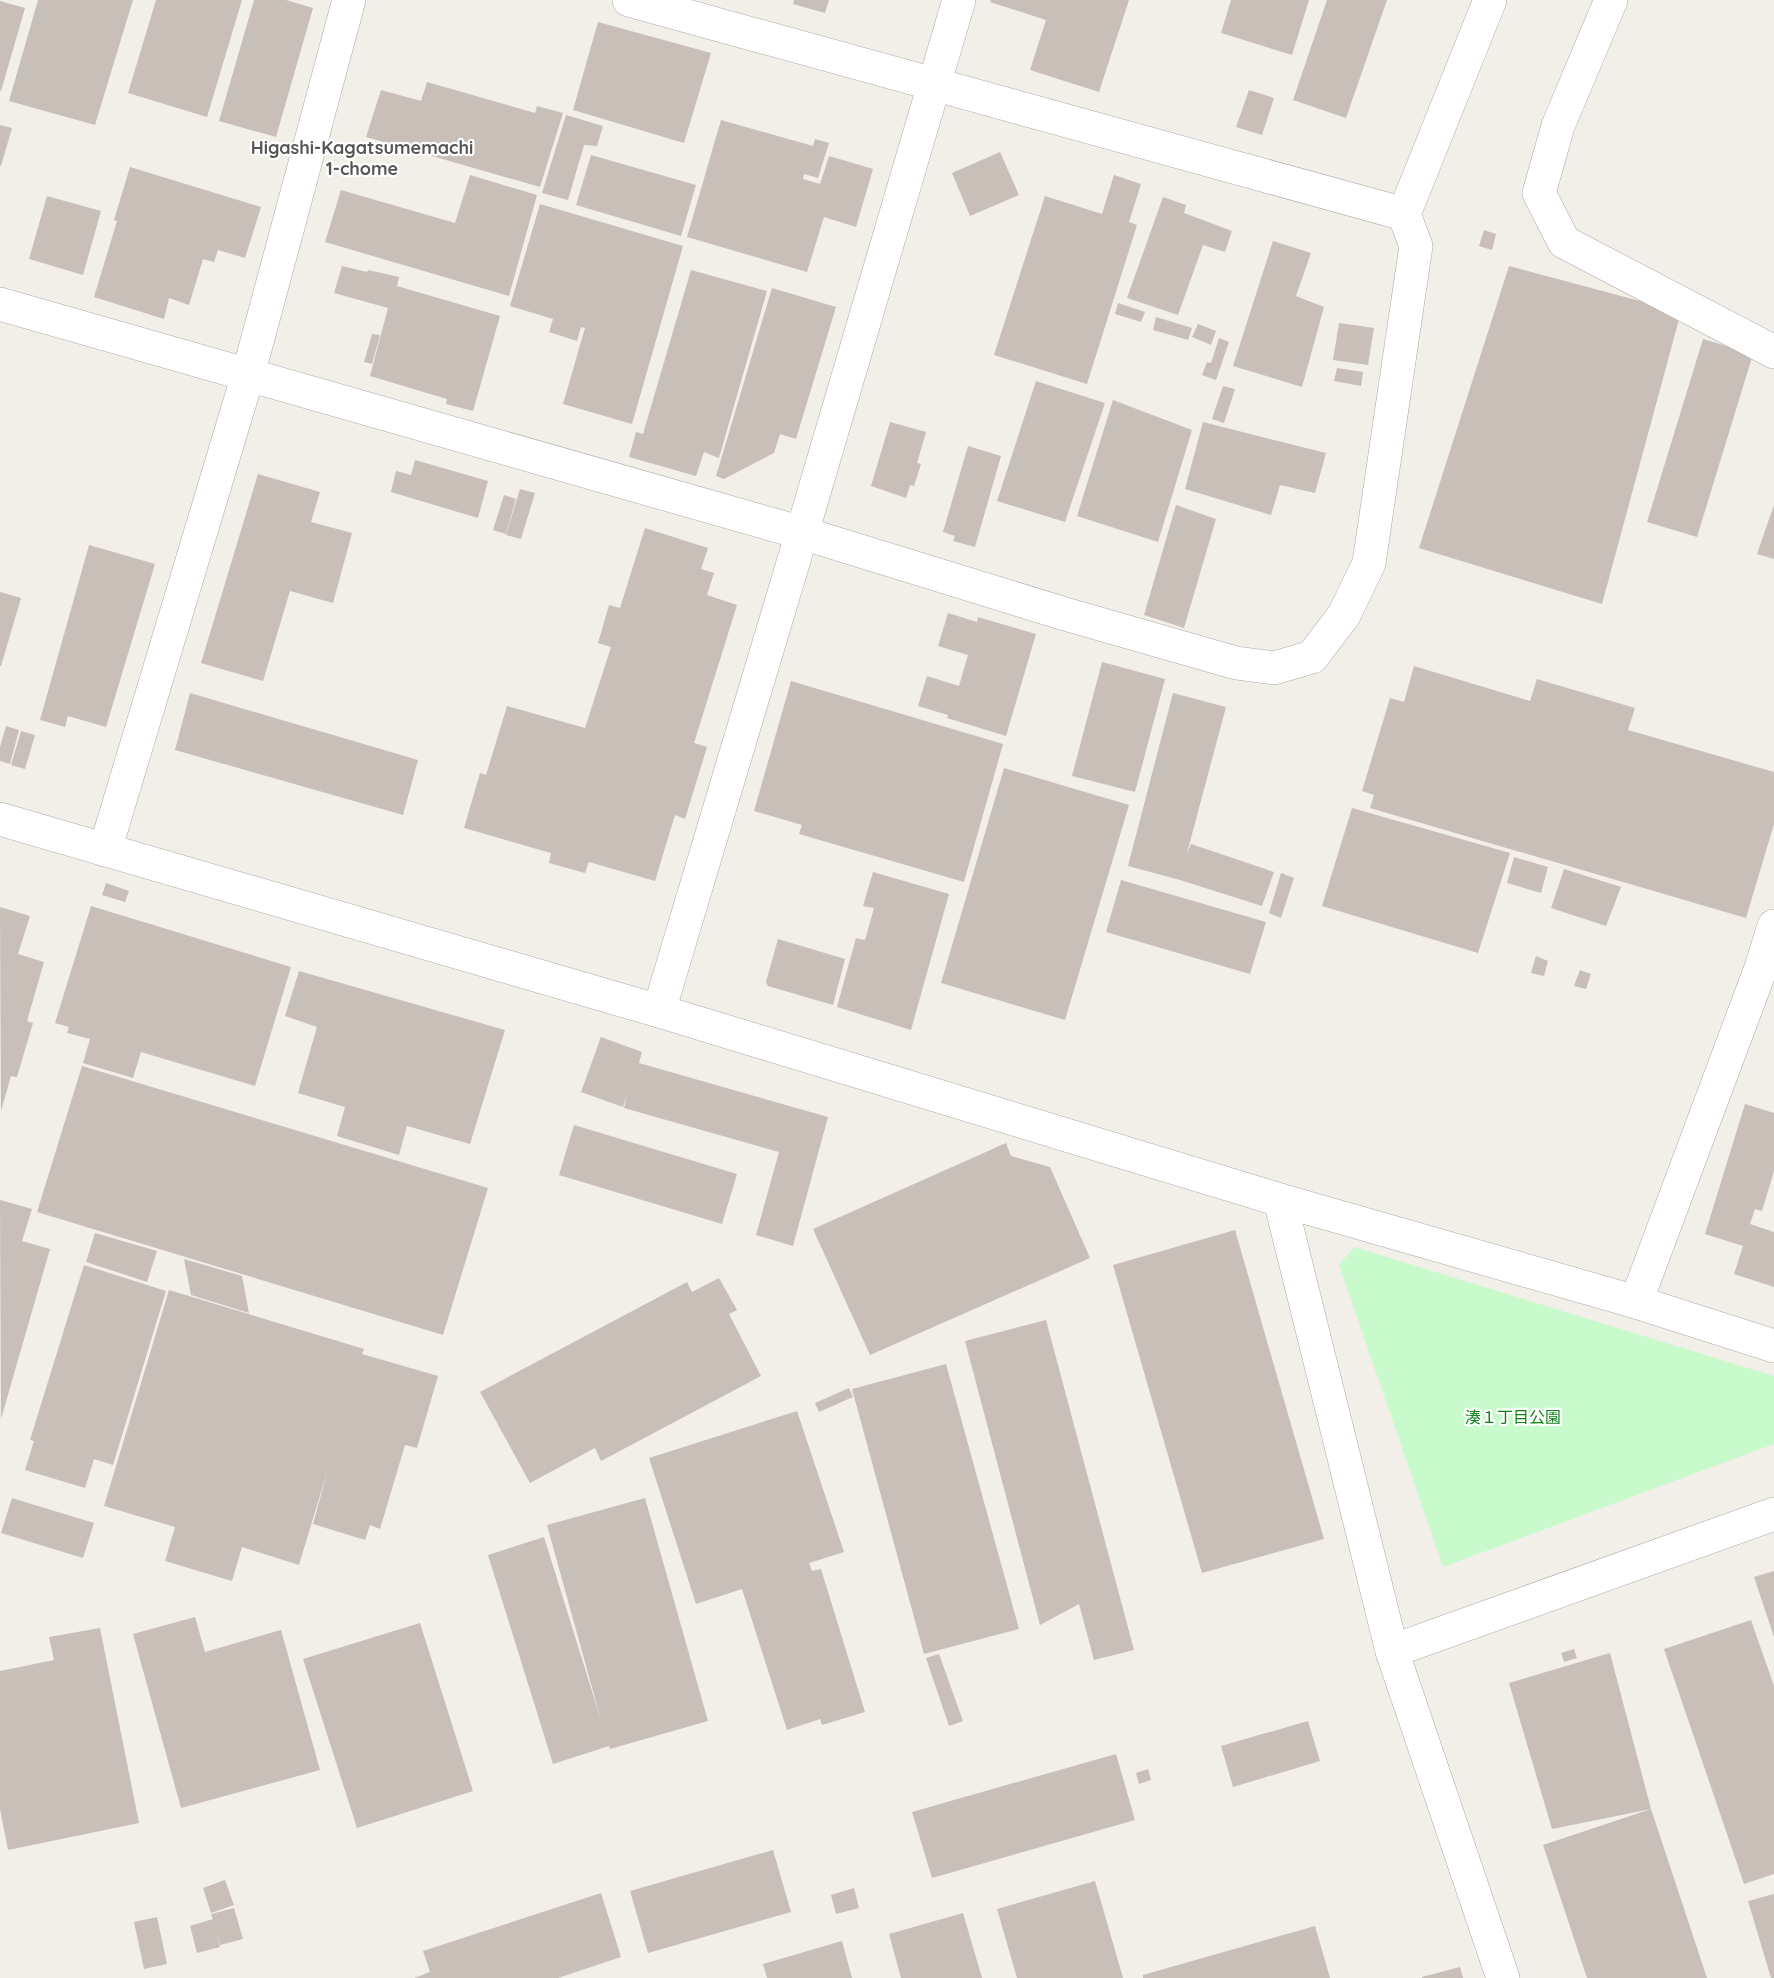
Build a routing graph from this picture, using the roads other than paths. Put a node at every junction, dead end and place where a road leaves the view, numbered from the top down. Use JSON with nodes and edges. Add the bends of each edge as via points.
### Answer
{"nodes":[{"id":1,"x":349,"y":0,"type":"edge"},
{"id":2,"x":629,"y":0,"type":"edge"},
{"id":3,"x":959,"y":0,"type":"edge"},
{"id":4,"x":1490,"y":0,"type":"edge"},
{"id":5,"x":1611,"y":0,"type":"edge"},
{"id":6,"x":934,"y":85,"type":"junction"},
{"id":7,"x":1404,"y":214,"type":"junction"},
{"id":8,"x":0,"y":304,"type":"edge"},
{"id":9,"x":1774,"y":352,"type":"edge"},
{"id":10,"x":248,"y":375,"type":"junction"},
{"id":11,"x":802,"y":533,"type":"junction"},
{"id":12,"x":0,"y":819,"type":"edge"},
{"id":13,"x":105,"y":850,"type":"junction"},
{"id":14,"x":1774,"y":926,"type":"edge"},
{"id":15,"x":659,"y":1011,"type":"junction"},
{"id":16,"x":1280,"y":1200,"type":"junction"},
{"id":17,"x":1636,"y":1302,"type":"junction"},
{"id":18,"x":1774,"y":1346,"type":"edge"},
{"id":19,"x":1774,"y":1514,"type":"edge"},
{"id":20,"x":1392,"y":1651,"type":"junction"},
{"id":21,"x":1503,"y":1978,"type":"edge"}],
"edges":[{"from":1,"to":10,"type":"street"},
{"from":2,"to":6,"type":"street"},
{"from":3,"to":6,"type":"street"},
{"from":4,"to":7,"type":"street"},
{"from":5,"to":9,"type":"street","via":[[1558,126],[1539,193],[1564,242]]},
{"from":6,"to":7,"type":"street"},
{"from":6,"to":11,"type":"street"},
{"from":7,"to":11,"type":"street","via":[[1416,246],[1369,563],[1344,615],[1312,657],[1274,668],[1236,663]]},
{"from":8,"to":10,"type":"street"},
{"from":10,"to":11,"type":"street"},
{"from":10,"to":13,"type":"street"},
{"from":11,"to":15,"type":"street"},
{"from":12,"to":13,"type":"street"},
{"from":13,"to":15,"type":"street"},
{"from":14,"to":17,"type":"street"},
{"from":15,"to":16,"type":"street"},
{"from":16,"to":17,"type":"street"},
{"from":16,"to":20,"type":"street"},
{"from":17,"to":18,"type":"street"},
{"from":19,"to":20,"type":"street"},
{"from":20,"to":21,"type":"street"}]}
